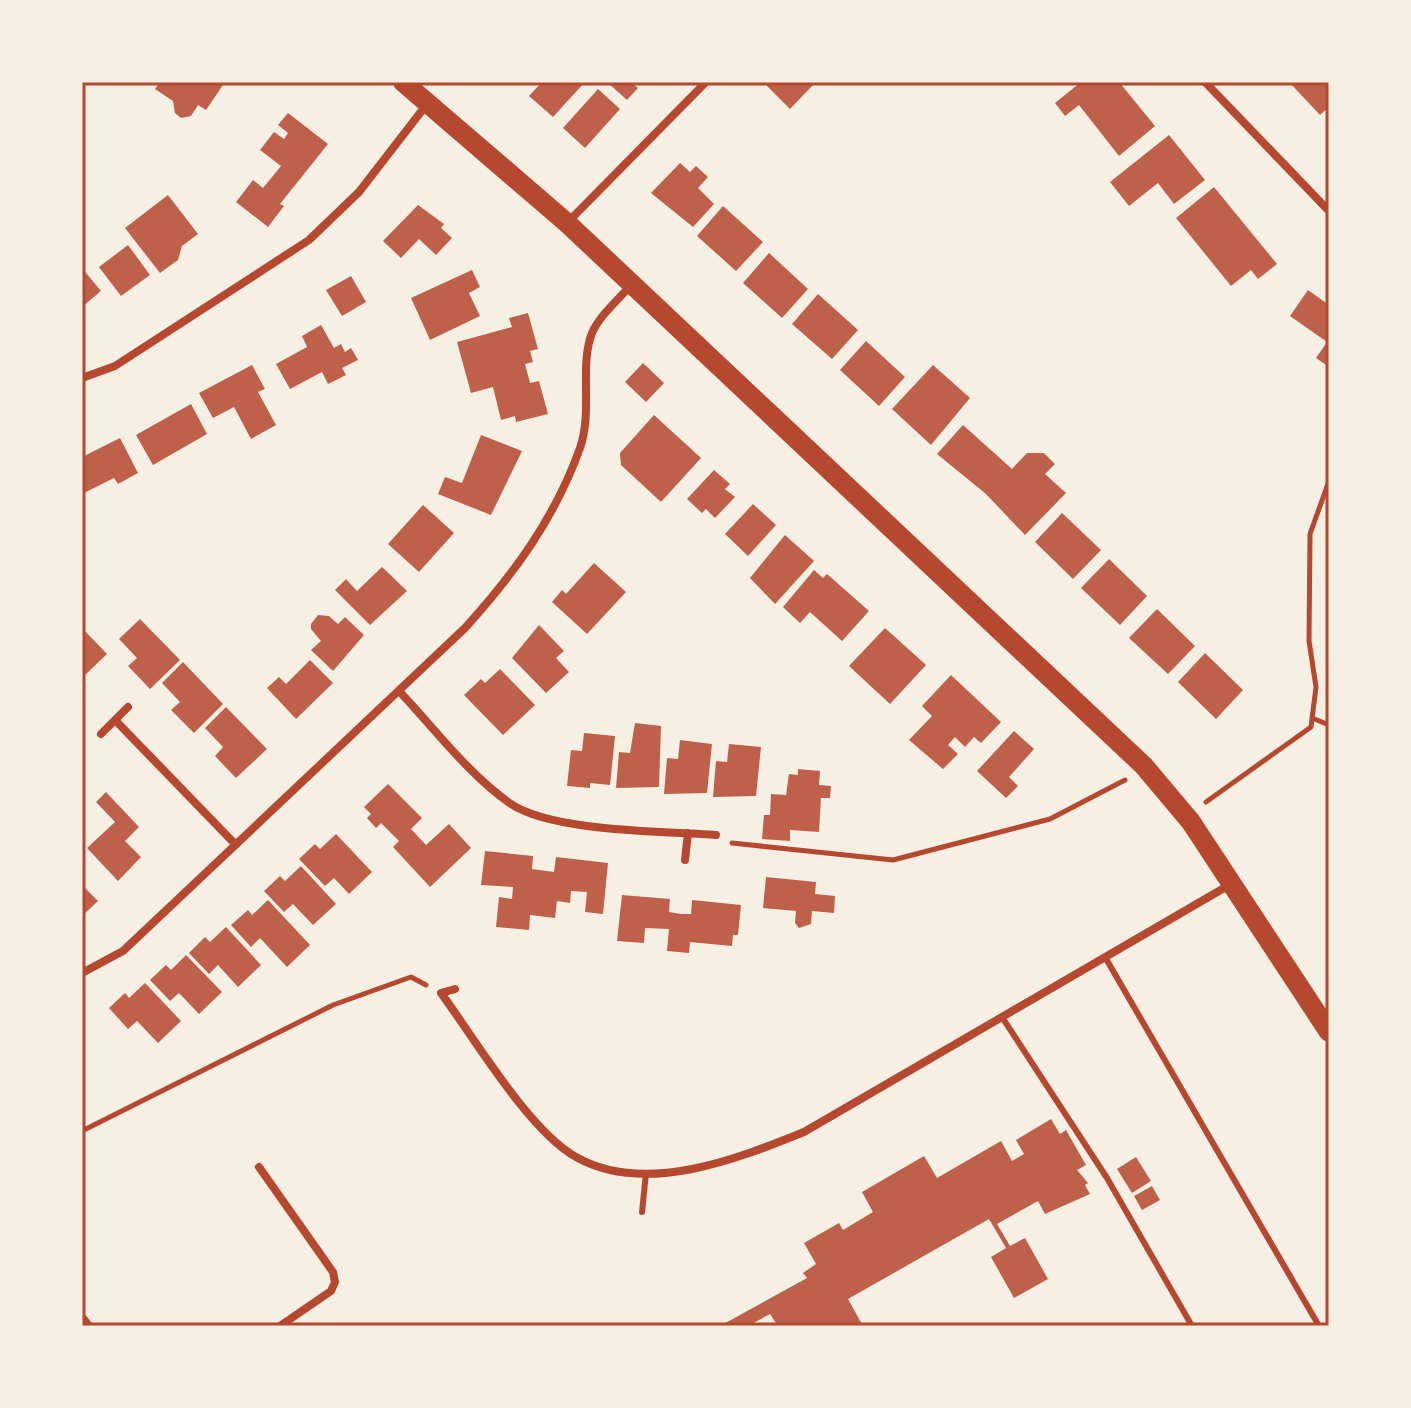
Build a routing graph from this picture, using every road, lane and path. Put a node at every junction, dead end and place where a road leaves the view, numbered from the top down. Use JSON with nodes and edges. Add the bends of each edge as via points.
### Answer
{"nodes":[{"id":1,"x":403,"y":82,"type":"edge"},
{"id":2,"x":706,"y":82,"type":"edge"},
{"id":3,"x":1205,"y":82,"type":"edge"},
{"id":4,"x":429,"y":102,"type":"junction"},
{"id":5,"x":1329,"y":211,"type":"edge"},
{"id":6,"x":567,"y":223,"type":"junction"},
{"id":7,"x":631,"y":285,"type":"junction"},
{"id":8,"x":82,"y":378,"type":"edge"},
{"id":9,"x":1329,"y":481,"type":"edge"},
{"id":10,"x":399,"y":691,"type":"junction"},
{"id":11,"x":128,"y":707,"type":"dead end"},
{"id":12,"x":1312,"y":718,"type":"junction"},
{"id":13,"x":115,"y":720,"type":"junction"},
{"id":14,"x":1329,"y":725,"type":"edge"},
{"id":15,"x":101,"y":734,"type":"dead end"},
{"id":16,"x":1144,"y":766,"type":"junction"},
{"id":17,"x":1185,"y":815,"type":"junction"},
{"id":18,"x":688,"y":833,"type":"junction"},
{"id":19,"x":716,"y":835,"type":"joint"},
{"id":20,"x":236,"y":845,"type":"junction"},
{"id":21,"x":685,"y":860,"type":"dead end"},
{"id":22,"x":1233,"y":883,"type":"junction"},
{"id":23,"x":1105,"y":957,"type":"junction"},
{"id":24,"x":82,"y":973,"type":"edge"},
{"id":25,"x":455,"y":989,"type":"dead end"},
{"id":26,"x":441,"y":993,"type":"junction"},
{"id":27,"x":1002,"y":1017,"type":"junction"},
{"id":28,"x":1329,"y":1032,"type":"edge"},
{"id":29,"x":82,"y":1131,"type":"edge"},
{"id":30,"x":259,"y":1167,"type":"dead end"},
{"id":31,"x":646,"y":1173,"type":"junction"},
{"id":32,"x":642,"y":1212,"type":"dead end"},
{"id":33,"x":82,"y":1317,"type":"edge"},
{"id":34,"x":89,"y":1326,"type":"edge"},
{"id":35,"x":280,"y":1326,"type":"edge"},
{"id":36,"x":1192,"y":1326,"type":"edge"},
{"id":37,"x":1319,"y":1326,"type":"edge"}],
"edges":[{"from":1,"to":4,"type":"highway"},
{"from":2,"to":6,"type":"street"},
{"from":3,"to":5,"type":"street"},
{"from":4,"to":6,"type":"highway"},
{"from":4,"to":8,"type":"street","via":[[359,192],[309,240],[115,366]]},
{"from":6,"to":7,"type":"highway"},
{"from":7,"to":10,"type":"street","via":[[591,334],[589,405],[581,446],[535,543],[465,628]]},
{"from":7,"to":16,"type":"highway"},
{"from":9,"to":12,"type":"path","via":[[1310,534],[1309,641],[1316,687]]},
{"from":10,"to":18,"type":"street","via":[[512,805],[564,822]]},
{"from":10,"to":20,"type":"street"},
{"from":11,"to":13,"type":"street"},
{"from":12,"to":14,"type":"path"},
{"from":12,"to":17,"type":"path","via":[[1311,727]]},
{"from":13,"to":15,"type":"street"},
{"from":13,"to":20,"type":"street"},
{"from":16,"to":17,"type":"highway"},
{"from":16,"to":19,"type":"path","via":[[1111,790],[1050,819],[893,860],[737,845]]},
{"from":17,"to":22,"type":"highway"},
{"from":18,"to":19,"type":"street"},
{"from":18,"to":21,"type":"street"},
{"from":20,"to":24,"type":"street","via":[[123,951]]},
{"from":22,"to":23,"type":"street"},
{"from":22,"to":28,"type":"highway"},
{"from":23,"to":27,"type":"street"},
{"from":23,"to":37,"type":"lane"},
{"from":25,"to":26,"type":"street"},
{"from":26,"to":29,"type":"path","via":[[411,977],[333,1005]]},
{"from":26,"to":31,"type":"street","via":[[541,1128],[575,1157],[614,1173]]},
{"from":27,"to":31,"type":"street","via":[[804,1132],[741,1157]]},
{"from":27,"to":36,"type":"lane","via":[[1107,1178]]},
{"from":30,"to":35,"type":"street","via":[[335,1282],[331,1291]]},
{"from":31,"to":32,"type":"lane"},
{"from":33,"to":34,"type":"street"}]}
